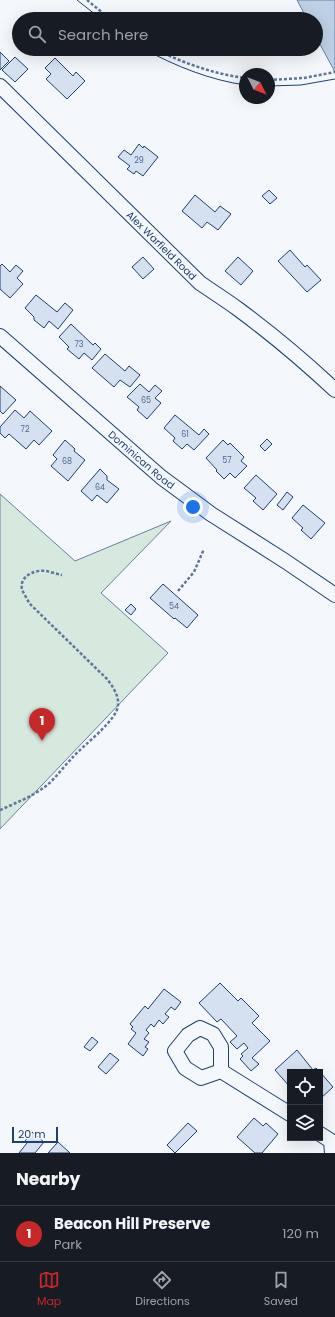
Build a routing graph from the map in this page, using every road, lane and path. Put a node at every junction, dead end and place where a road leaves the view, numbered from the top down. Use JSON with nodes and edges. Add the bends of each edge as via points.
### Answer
{"nodes":[{"id":1,"x":87,"y":0,"type":"edge"},
{"id":2,"x":102,"y":12,"type":"edge"},
{"id":3,"x":169,"y":56,"type":"edge"},
{"id":4,"x":335,"y":72,"type":"edge"},
{"id":5,"x":239,"y":77,"type":"edge"},
{"id":6,"x":275,"y":80,"type":"edge"},
{"id":7,"x":0,"y":86,"type":"edge"},
{"id":8,"x":0,"y":336,"type":"edge"},
{"id":9,"x":335,"y":390,"type":"edge"},
{"id":10,"x":204,"y":549,"type":"dead end"},
{"id":11,"x":62,"y":575,"type":"dead end"},
{"id":12,"x":178,"y":591,"type":"dead end"},
{"id":13,"x":335,"y":595,"type":"edge"},
{"id":14,"x":0,"y":810,"type":"edge"},
{"id":15,"x":221,"y":1071,"type":"dead end"},
{"id":16,"x":287,"y":1112,"type":"edge"}],
"edges":[{"from":1,"to":2,"type":"path"},
{"from":3,"to":5,"type":"path","via":[[198,67]]},
{"from":4,"to":6,"type":"path","via":[[304,78]]},
{"from":7,"to":9,"type":"street","name":"Alex Warfield Road","via":[[200,283],[312,368]]},
{"from":8,"to":13,"type":"street","name":"Dominican Road","via":[[161,477],[211,514]]},
{"from":10,"to":12,"type":"path","via":[[194,572]]},
{"from":11,"to":14,"type":"path","via":[[36,571],[25,577],[22,588],[29,603],[115,689],[118,700],[116,712],[46,786]]},
{"from":15,"to":16,"type":"street"}]}
